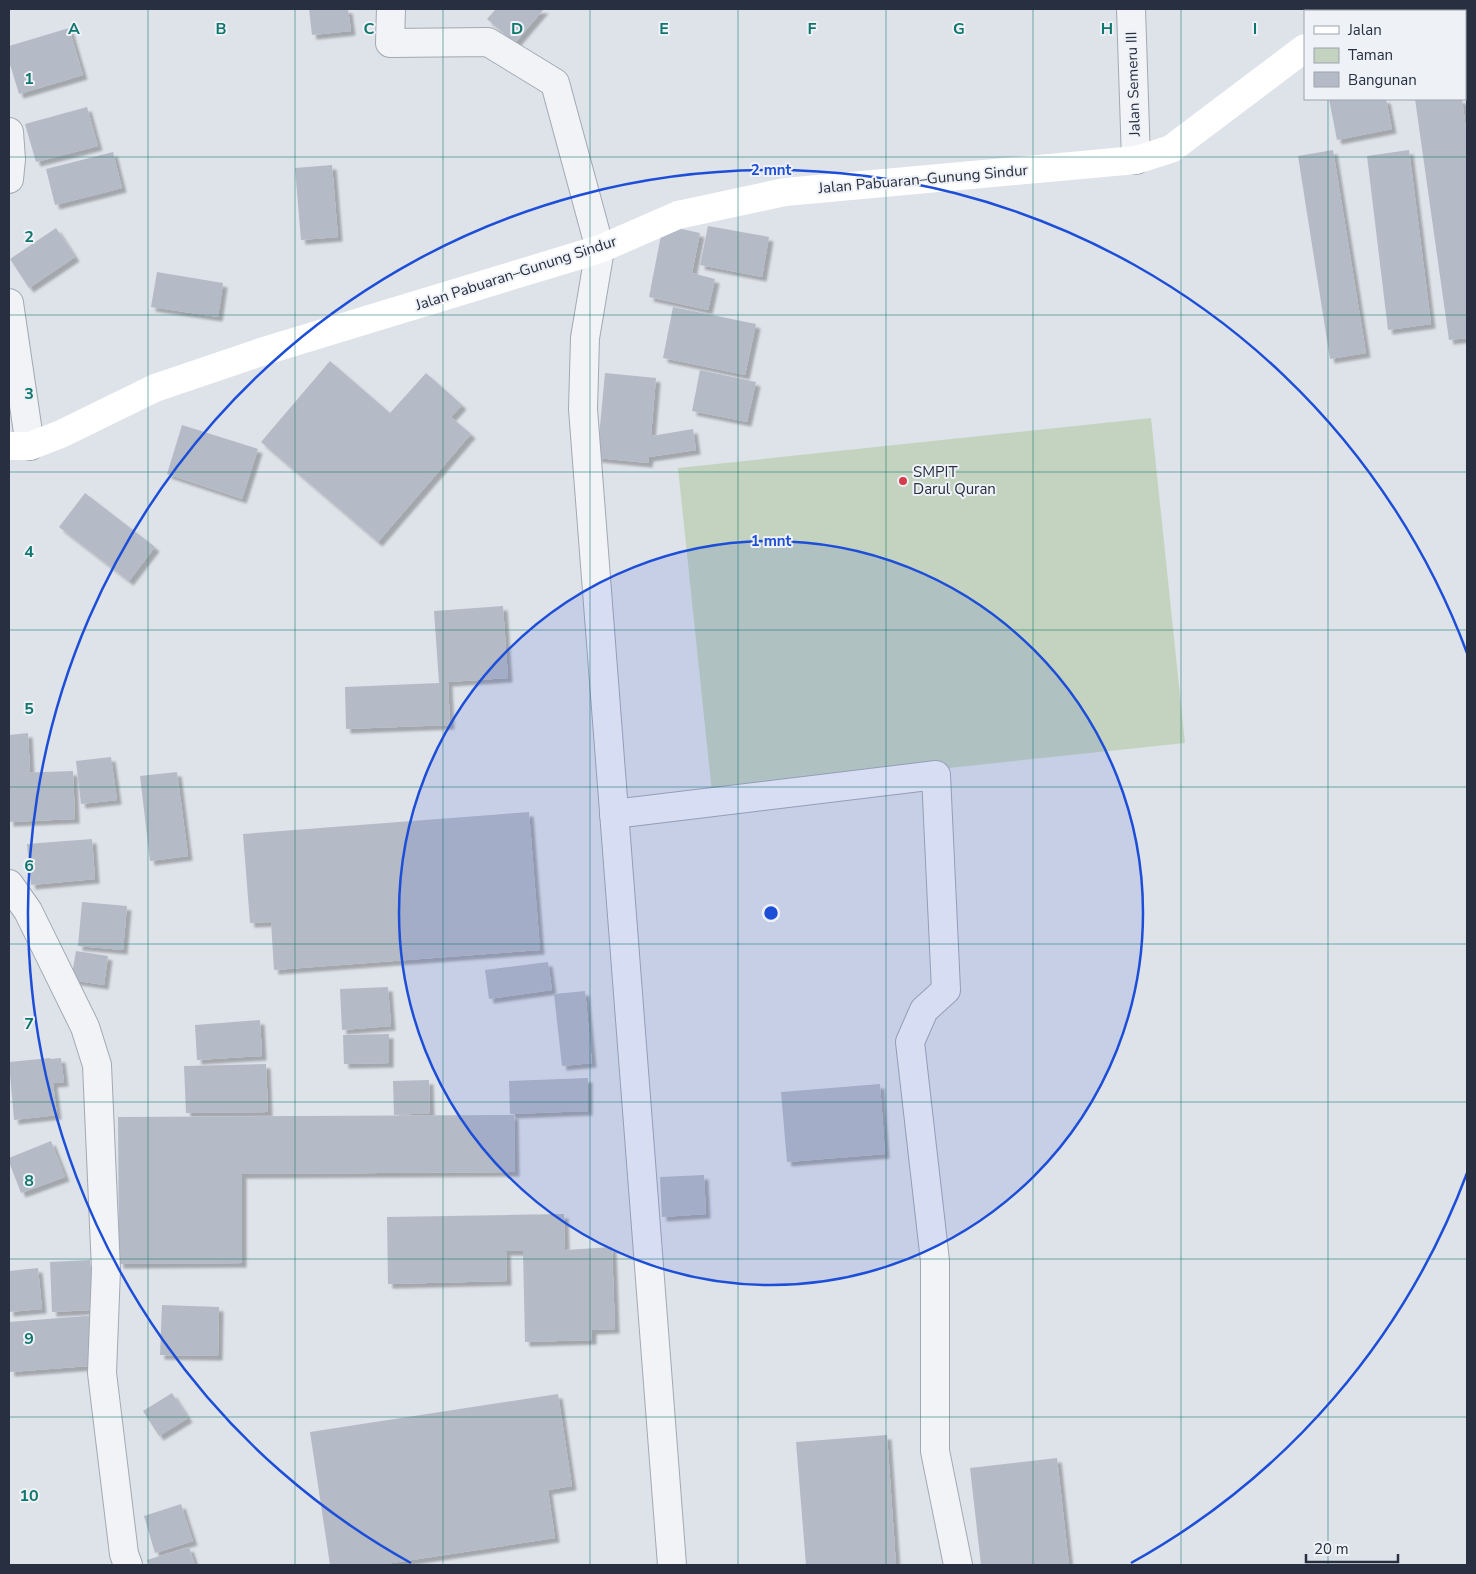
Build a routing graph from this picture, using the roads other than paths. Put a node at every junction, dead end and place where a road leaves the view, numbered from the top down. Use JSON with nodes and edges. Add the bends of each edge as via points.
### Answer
{"nodes":[{"id":1,"x":391,"y":9,"type":"edge"},
{"id":2,"x":1131,"y":9,"type":"edge"},
{"id":3,"x":1304,"y":49,"type":"edge"},
{"id":4,"x":9,"y":132,"type":"edge"},
{"id":5,"x":1136,"y":160,"type":"junction"},
{"id":6,"x":9,"y":179,"type":"edge"},
{"id":7,"x":600,"y":249,"type":"junction"},
{"id":8,"x":9,"y":303,"type":"edge"},
{"id":9,"x":19,"y":446,"type":"edge"},
{"id":10,"x":614,"y":814,"type":"junction"},
{"id":11,"x":9,"y":884,"type":"edge"},
{"id":12,"x":128,"y":1565,"type":"edge"},
{"id":13,"x":672,"y":1565,"type":"edge"},
{"id":14,"x":958,"y":1565,"type":"edge"}],
"edges":[{"from":1,"to":7,"type":"street","via":[[390,43],[488,42],[555,83]]},
{"from":2,"to":5,"type":"street","name":"Jalan Semeru III"},
{"from":3,"to":5,"type":"street","name":"Jalan Pabuaran–Gunung Sindur","via":[[1171,148]]},
{"from":4,"to":6,"type":"street"},
{"from":5,"to":7,"type":"street","name":"Jalan Pabuaran–Gunung Sindur","via":[[785,192],[678,215]]},
{"from":7,"to":9,"type":"street","name":"Jalan Pabuaran–Gunung Sindur","via":[[261,352],[154,388],[61,434]]},
{"from":7,"to":10,"type":"street","via":[[585,338],[583,409]]},
{"from":8,"to":9,"type":"street"},
{"from":10,"to":13,"type":"street"},
{"from":10,"to":14,"type":"street","via":[[936,775],[946,990],[924,1010],[910,1042],[935,1261],[935,1451]]},
{"from":11,"to":12,"type":"street","via":[[28,911],[86,1027],[97,1065],[106,1270],[102,1373]]}]}
